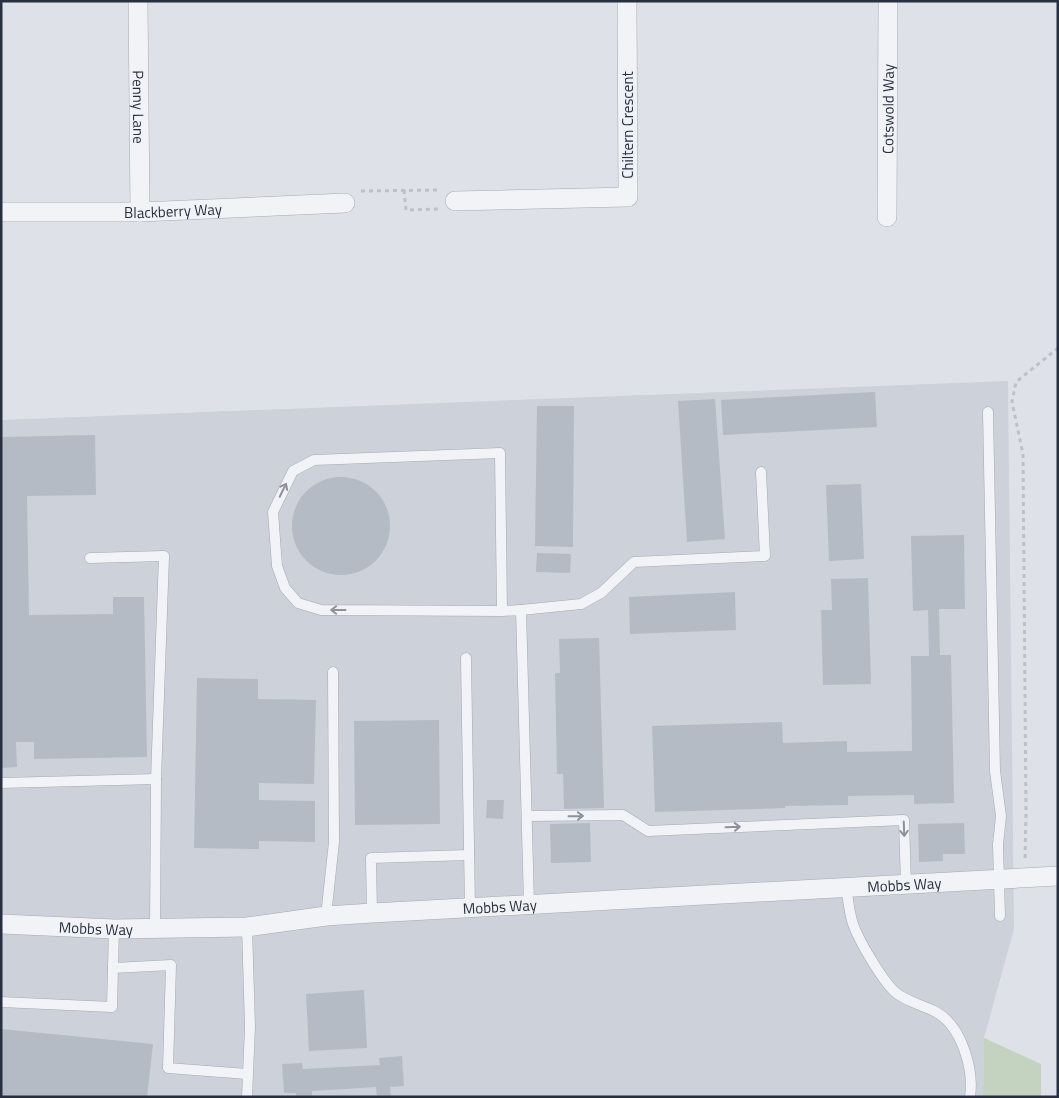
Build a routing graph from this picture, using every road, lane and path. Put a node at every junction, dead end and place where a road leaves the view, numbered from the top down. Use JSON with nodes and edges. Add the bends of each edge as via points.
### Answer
{"nodes":[{"id":1,"x":138,"y":1,"type":"edge"},
{"id":2,"x":627,"y":1,"type":"edge"},
{"id":3,"x":888,"y":1,"type":"edge"},
{"id":4,"x":404,"y":190,"type":"junction"},
{"id":5,"x":455,"y":201,"type":"junction"},
{"id":6,"x":345,"y":203,"type":"joint"},
{"id":7,"x":1,"y":212,"type":"edge"},
{"id":8,"x":140,"y":212,"type":"junction"},
{"id":9,"x":887,"y":217,"type":"dead end"},
{"id":10,"x":1058,"y":348,"type":"edge"},
{"id":11,"x":988,"y":412,"type":"dead end"},
{"id":12,"x":761,"y":472,"type":"dead end"},
{"id":13,"x":90,"y":558,"type":"dead end"},
{"id":14,"x":502,"y":610,"type":"junction"},
{"id":15,"x":521,"y":610,"type":"junction"},
{"id":16,"x":466,"y":658,"type":"dead end"},
{"id":17,"x":333,"y":672,"type":"dead end"},
{"id":18,"x":156,"y":779,"type":"junction"},
{"id":19,"x":1,"y":783,"type":"edge"},
{"id":20,"x":527,"y":816,"type":"junction"},
{"id":21,"x":469,"y":855,"type":"junction"},
{"id":22,"x":1058,"y":876,"type":"edge"},
{"id":23,"x":1028,"y":877,"type":"junction"},
{"id":24,"x":998,"y":878,"type":"junction"},
{"id":25,"x":906,"y":885,"type":"junction"},
{"id":26,"x":846,"y":886,"type":"junction"},
{"id":27,"x":529,"y":904,"type":"junction"},
{"id":28,"x":470,"y":909,"type":"junction"},
{"id":29,"x":372,"y":913,"type":"junction"},
{"id":30,"x":326,"y":916,"type":"junction"},
{"id":31,"x":1000,"y":916,"type":"dead end"},
{"id":32,"x":1,"y":924,"type":"edge"},
{"id":33,"x":247,"y":927,"type":"junction"},
{"id":34,"x":114,"y":929,"type":"junction"},
{"id":35,"x":155,"y":929,"type":"junction"},
{"id":36,"x":113,"y":968,"type":"junction"},
{"id":37,"x":1,"y":1002,"type":"edge"},
{"id":38,"x":248,"y":1074,"type":"junction"},
{"id":39,"x":247,"y":1097,"type":"edge"},
{"id":40,"x":970,"y":1097,"type":"edge"}],
"edges":[{"from":1,"to":8,"type":"street","name":"Penny Lane"},
{"from":2,"to":5,"type":"street","name":"Chiltern Crescent","via":[[628,197]]},
{"from":3,"to":9,"type":"street","name":"Cotswold Way"},
{"from":4,"to":5,"type":"path","via":[[445,190]]},
{"from":4,"to":5,"type":"path","via":[[406,210],[447,209]]},
{"from":4,"to":6,"type":"path","via":[[361,191]]},
{"from":6,"to":8,"type":"street","name":"Blackberry Way"},
{"from":7,"to":8,"type":"street","name":"Blackberry Way"},
{"from":10,"to":23,"type":"path","via":[[1016,382],[1012,402],[1024,454],[1024,854]]},
{"from":11,"to":24,"type":"lane","via":[[995,771],[1001,816]]},
{"from":12,"to":15,"type":"lane","via":[[765,556],[634,562],[601,593],[581,604]]},
{"from":13,"to":18,"type":"lane","via":[[164,556]]},
{"from":14,"to":14,"type":"lane","one_way":true,"via":[[321,610],[298,603],[285,588],[277,566],[273,512],[293,471],[314,460],[500,453]]},
{"from":14,"to":15,"type":"lane"},
{"from":15,"to":20,"type":"lane"},
{"from":16,"to":21,"type":"lane"},
{"from":17,"to":30,"type":"lane","via":[[334,842]]},
{"from":18,"to":19,"type":"lane"},
{"from":18,"to":35,"type":"lane"},
{"from":20,"to":25,"type":"lane","one_way":true,"via":[[623,815],[648,831],[904,820]]},
{"from":20,"to":27,"type":"lane"},
{"from":21,"to":28,"type":"lane"},
{"from":21,"to":29,"type":"lane","via":[[371,858]]},
{"from":22,"to":23,"type":"street","name":"Mobbs Way"},
{"from":23,"to":24,"type":"street","name":"Mobbs Way"},
{"from":24,"to":25,"type":"street","name":"Mobbs Way"},
{"from":24,"to":31,"type":"lane"},
{"from":25,"to":26,"type":"street","name":"Mobbs Way"},
{"from":26,"to":27,"type":"street","name":"Mobbs Way"},
{"from":26,"to":40,"type":"lane","via":[[853,924],[879,972],[896,993],[938,1013],[952,1025],[970,1068]]},
{"from":27,"to":28,"type":"street","name":"Mobbs Way"},
{"from":28,"to":29,"type":"street","name":"Mobbs Way"},
{"from":29,"to":30,"type":"street","name":"Mobbs Way"},
{"from":30,"to":33,"type":"street","name":"Mobbs Way"},
{"from":32,"to":34,"type":"street","name":"Mobbs Way"},
{"from":33,"to":35,"type":"street","name":"Mobbs Way"},
{"from":33,"to":38,"type":"lane"},
{"from":34,"to":35,"type":"street","name":"Mobbs Way"},
{"from":34,"to":36,"type":"lane"},
{"from":36,"to":37,"type":"lane","via":[[112,1007]]},
{"from":36,"to":38,"type":"lane","via":[[171,966],[168,1068]]},
{"from":38,"to":39,"type":"lane"}]}
